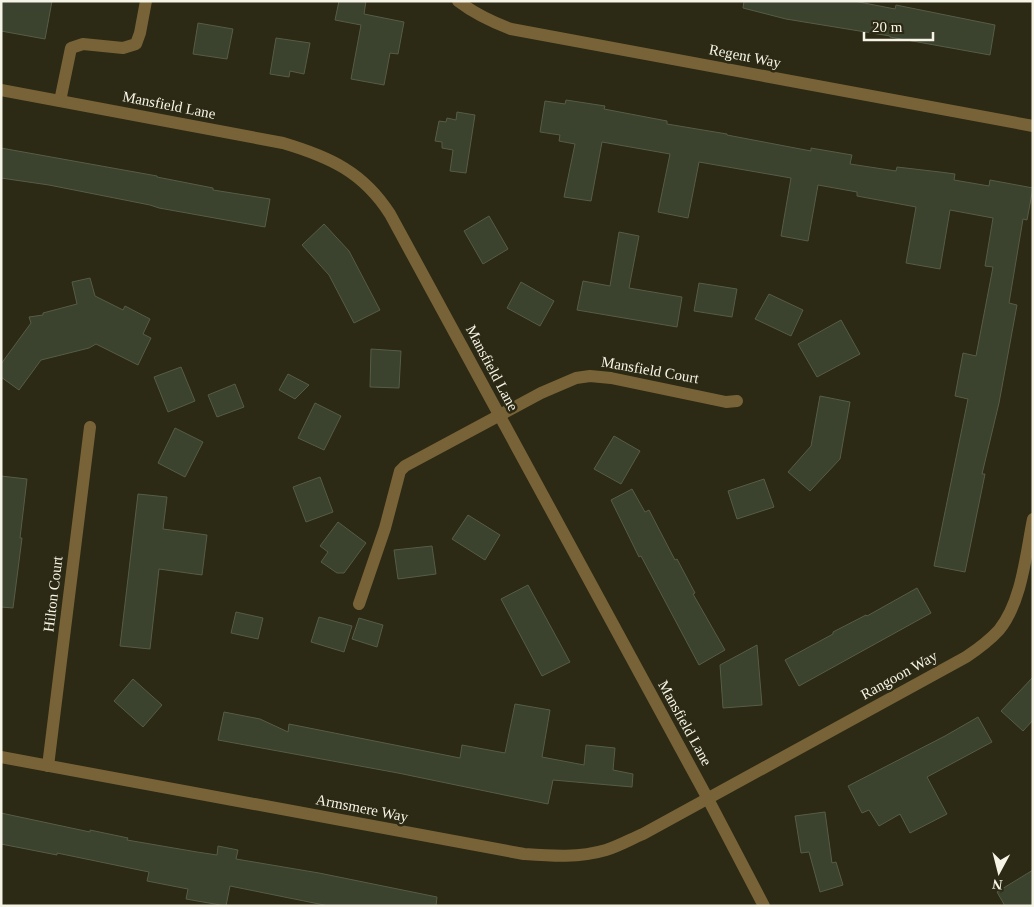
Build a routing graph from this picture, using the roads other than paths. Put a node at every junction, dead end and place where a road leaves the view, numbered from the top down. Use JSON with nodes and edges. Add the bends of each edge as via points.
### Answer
{"nodes":[{"id":1,"x":146,"y":1,"type":"edge"},
{"id":2,"x":458,"y":1,"type":"edge"},
{"id":3,"x":1,"y":90,"type":"edge"},
{"id":4,"x":60,"y":101,"type":"junction"},
{"id":5,"x":1033,"y":126,"type":"edge"},
{"id":6,"x":737,"y":401,"type":"dead end"},
{"id":7,"x":499,"y":416,"type":"junction"},
{"id":8,"x":90,"y":427,"type":"dead end"},
{"id":9,"x":1033,"y":518,"type":"edge"},
{"id":10,"x":359,"y":604,"type":"dead end"},
{"id":11,"x":1,"y":757,"type":"edge"},
{"id":12,"x":48,"y":766,"type":"junction"},
{"id":13,"x":708,"y":799,"type":"junction"},
{"id":14,"x":764,"y":906,"type":"edge"}],
"edges":[{"from":1,"to":4,"type":"street","via":[[136,44],[123,48],[83,44],[71,48]]},
{"from":2,"to":5,"type":"street","name":"Regent Way","via":[[491,22],[511,29]]},
{"from":3,"to":4,"type":"street","name":"Mansfield Lane"},
{"from":4,"to":7,"type":"street","name":"Mansfield Lane","via":[[284,143],[314,152],[350,170],[381,200],[390,214]]},
{"from":6,"to":7,"type":"street","name":"Mansfield Court","via":[[726,402],[590,376],[576,378]]},
{"from":7,"to":10,"type":"street","name":"Mansfield Court","via":[[400,471]]},
{"from":7,"to":13,"type":"street","name":"Mansfield Lane"},
{"from":8,"to":12,"type":"street","name":"Hilton Court"},
{"from":9,"to":13,"type":"street","name":"Rangoon Way","via":[[1020,582],[1009,613],[981,647]]},
{"from":11,"to":12,"type":"street","name":"Armsmere Way"},
{"from":12,"to":13,"type":"street","name":"Armsmere Way","via":[[524,854],[558,857],[607,850]]},
{"from":13,"to":14,"type":"street","name":"Mansfield Lane"}]}
